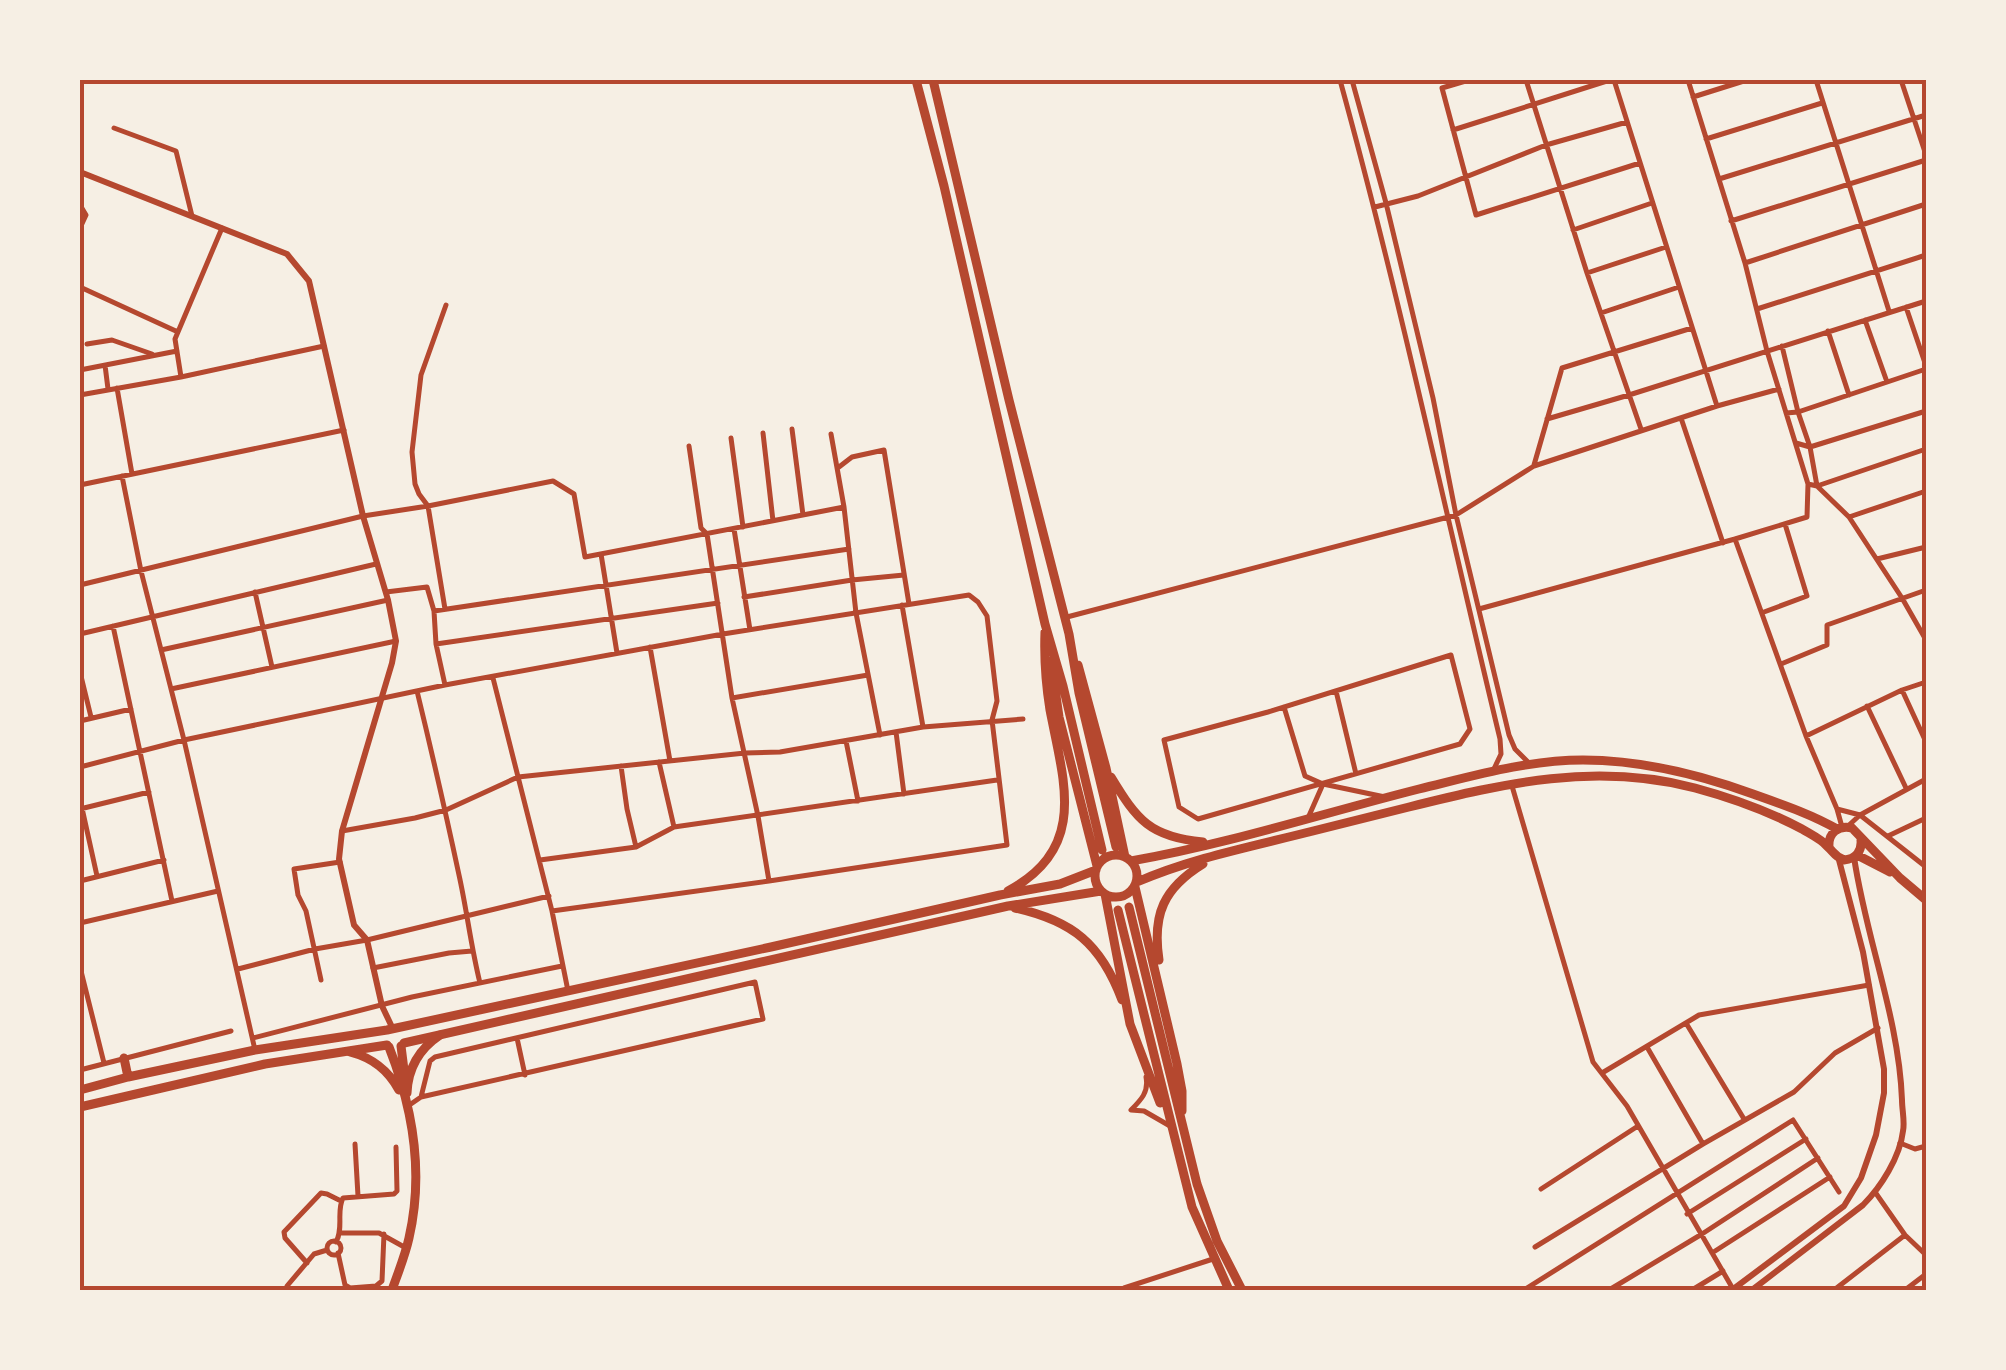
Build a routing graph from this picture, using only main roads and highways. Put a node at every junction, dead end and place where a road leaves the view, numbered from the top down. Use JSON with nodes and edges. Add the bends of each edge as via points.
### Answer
{"nodes":[{"id":1,"x":916,"y":80,"type":"edge"},
{"id":2,"x":933,"y":80,"type":"edge"},
{"id":3,"x":948,"y":142,"type":"junction"},
{"id":4,"x":932,"y":147,"type":"junction"},
{"id":5,"x":1045,"y":624,"type":"junction"},
{"id":6,"x":1069,"y":634,"type":"junction"},
{"id":7,"x":1106,"y":768,"type":"junction"},
{"id":8,"x":1842,"y":828,"type":"junction"},
{"id":9,"x":1861,"y":840,"type":"junction"},
{"id":10,"x":1216,"y":843,"type":"junction"},
{"id":11,"x":1116,"y":847,"type":"dead end"},
{"id":12,"x":1830,"y":848,"type":"junction"},
{"id":13,"x":1102,"y":850,"type":"dead end"},
{"id":14,"x":1218,"y":856,"type":"junction"},
{"id":15,"x":1855,"y":856,"type":"junction"},
{"id":16,"x":1128,"y":859,"type":"junction"},
{"id":17,"x":1097,"y":868,"type":"junction"},
{"id":18,"x":1900,"y":878,"type":"junction"},
{"id":19,"x":1136,"y":885,"type":"junction"},
{"id":20,"x":1103,"y":892,"type":"junction"},
{"id":21,"x":1000,"y":896,"type":"junction"},
{"id":22,"x":1926,"y":900,"type":"edge"},
{"id":23,"x":1008,"y":906,"type":"junction"},
{"id":24,"x":1166,"y":1012,"type":"junction"},
{"id":25,"x":1130,"y":1024,"type":"junction"},
{"id":26,"x":392,"y":1028,"type":"junction"},
{"id":27,"x":440,"y":1035,"type":"junction"},
{"id":28,"x":402,"y":1044,"type":"junction"},
{"id":29,"x":388,"y":1046,"type":"junction"},
{"id":30,"x":339,"y":1051,"type":"junction"},
{"id":31,"x":124,"y":1058,"type":"road end"},
{"id":32,"x":128,"y":1077,"type":"junction"},
{"id":33,"x":80,"y":1090,"type":"edge"},
{"id":34,"x":408,"y":1106,"type":"junction"},
{"id":35,"x":80,"y":1107,"type":"edge"},
{"id":36,"x":1182,"y":1124,"type":"junction"},
{"id":37,"x":1170,"y":1126,"type":"junction"},
{"id":38,"x":392,"y":1290,"type":"edge"},
{"id":39,"x":1228,"y":1290,"type":"edge"},
{"id":40,"x":1242,"y":1290,"type":"edge"}],
"edges":[{"from":1,"to":4,"type":"main road"},
{"from":2,"to":3,"type":"main road"},
{"from":3,"to":4,"type":"main road"},
{"from":3,"to":6,"type":"main road"},
{"from":4,"to":5,"type":"main road"},
{"from":5,"to":13,"type":"main road"},
{"from":5,"to":17,"type":"main road","via":[[1059,717]]},
{"from":5,"to":21,"type":"main road","via":[[1066,814],[1052,854]]},
{"from":6,"to":7,"type":"main road"},
{"from":6,"to":11,"type":"main road"},
{"from":7,"to":10,"type":"main road","via":[[1138,818],[1174,838]]},
{"from":7,"to":16,"type":"main road"},
{"from":8,"to":9,"type":"main road"},
{"from":8,"to":10,"type":"main road","via":[[1731,786],[1644,764],[1581,760],[1530,763]]},
{"from":8,"to":12,"type":"main road","via":[[1831,835]]},
{"from":9,"to":15,"type":"main road"},
{"from":9,"to":18,"type":"main road"},
{"from":10,"to":16,"type":"main road"},
{"from":12,"to":14,"type":"main road","via":[[1765,811],[1694,788],[1590,775],[1511,783]]},
{"from":12,"to":15,"type":"main road","via":[[1839,858]]},
{"from":14,"to":19,"type":"main road"},
{"from":14,"to":24,"type":"main road","via":[[1181,878],[1162,906],[1156,937]]},
{"from":15,"to":18,"type":"main road"},
{"from":16,"to":17,"type":"main road","via":[[1110,856]]},
{"from":16,"to":19,"type":"main road","via":[[1137,871]]},
{"from":17,"to":20,"type":"main road"},
{"from":17,"to":21,"type":"main road","via":[[1060,884]]},
{"from":18,"to":22,"type":"main road"},
{"from":19,"to":20,"type":"main road","via":[[1124,896]]},
{"from":19,"to":24,"type":"main road"},
{"from":20,"to":23,"type":"main road"},
{"from":20,"to":25,"type":"main road"},
{"from":21,"to":26,"type":"main road"},
{"from":23,"to":25,"type":"main road","via":[[1050,917],[1083,938],[1105,962]]},
{"from":23,"to":27,"type":"main road"},
{"from":24,"to":36,"type":"main road"},
{"from":25,"to":37,"type":"main road"},
{"from":26,"to":28,"type":"main road","via":[[404,1034]]},
{"from":26,"to":29,"type":"main road","via":[[384,1039]]},
{"from":26,"to":32,"type":"main road"},
{"from":27,"to":28,"type":"main road"},
{"from":27,"to":34,"type":"main road","via":[[416,1060]]},
{"from":28,"to":29,"type":"main road"},
{"from":28,"to":34,"type":"main road"},
{"from":29,"to":30,"type":"main road"},
{"from":29,"to":34,"type":"main road"},
{"from":30,"to":34,"type":"main road","via":[[376,1063]]},
{"from":30,"to":35,"type":"main road"},
{"from":31,"to":32,"type":"main road"},
{"from":32,"to":33,"type":"main road"},
{"from":34,"to":38,"type":"main road","via":[[416,1167],[412,1221]]},
{"from":36,"to":37,"type":"main road","via":[[1124,909]]},
{"from":36,"to":40,"type":"main road","via":[[1205,1209]]},
{"from":37,"to":39,"type":"main road","via":[[1192,1208]]}]}
